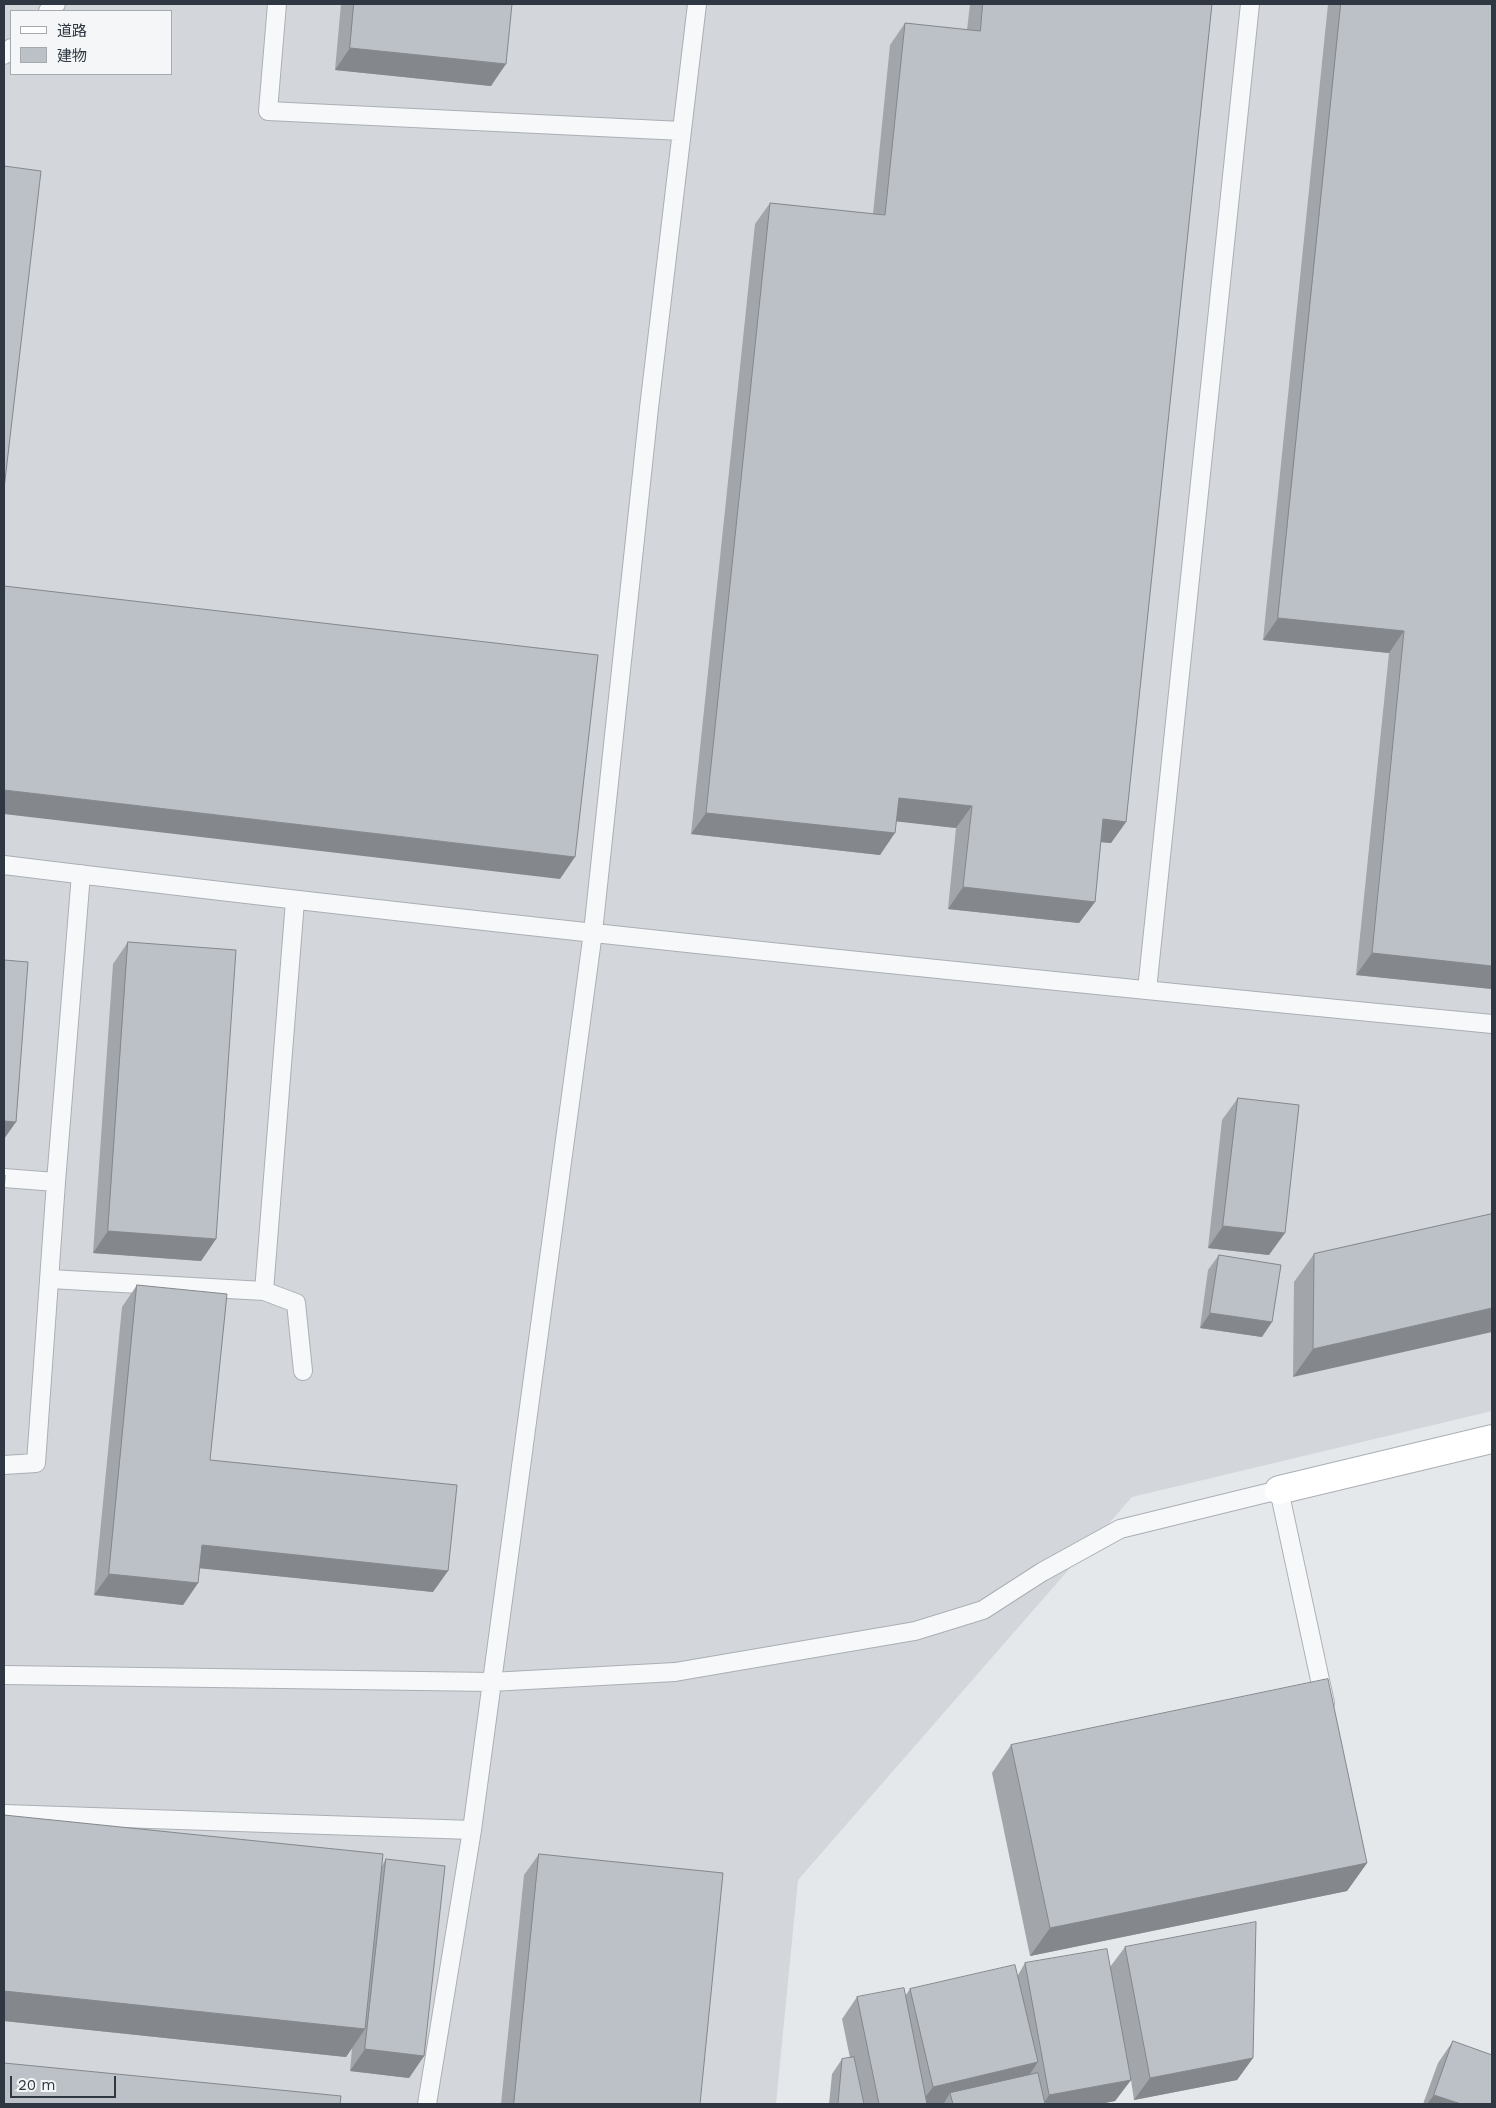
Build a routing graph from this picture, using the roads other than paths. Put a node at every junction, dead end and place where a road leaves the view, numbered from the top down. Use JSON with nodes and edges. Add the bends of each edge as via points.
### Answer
{"nodes":[{"id":1,"x":277,"y":4,"type":"edge"},
{"id":2,"x":697,"y":4,"type":"edge"},
{"id":3,"x":1250,"y":4,"type":"edge"},
{"id":4,"x":682,"y":131,"type":"junction"},
{"id":5,"x":4,"y":865,"type":"edge"},
{"id":6,"x":81,"y":874,"type":"junction"},
{"id":7,"x":295,"y":901,"type":"junction"},
{"id":8,"x":593,"y":932,"type":"junction"},
{"id":9,"x":1146,"y":990,"type":"junction"},
{"id":10,"x":1492,"y":1024,"type":"edge"},
{"id":11,"x":4,"y":1178,"type":"edge"},
{"id":12,"x":56,"y":1182,"type":"junction"},
{"id":13,"x":50,"y":1279,"type":"junction"},
{"id":14,"x":264,"y":1291,"type":"junction"},
{"id":15,"x":303,"y":1370,"type":"dead end"},
{"id":16,"x":1492,"y":1439,"type":"edge"},
{"id":17,"x":4,"y":1464,"type":"edge"},
{"id":18,"x":1279,"y":1490,"type":"junction"},
{"id":19,"x":4,"y":1675,"type":"edge"},
{"id":20,"x":491,"y":1682,"type":"junction"},
{"id":21,"x":1329,"y":1720,"type":"edge"},
{"id":22,"x":4,"y":1814,"type":"edge"},
{"id":23,"x":472,"y":1830,"type":"junction"},
{"id":24,"x":427,"y":2104,"type":"edge"}],
"edges":[{"from":1,"to":4,"type":"lane","via":[[268,111]]},
{"from":2,"to":4,"type":"lane"},
{"from":3,"to":9,"type":"lane"},
{"from":4,"to":8,"type":"lane"},
{"from":5,"to":6,"type":"lane"},
{"from":6,"to":7,"type":"lane"},
{"from":6,"to":12,"type":"lane"},
{"from":7,"to":8,"type":"lane"},
{"from":7,"to":14,"type":"lane"},
{"from":8,"to":9,"type":"lane"},
{"from":8,"to":20,"type":"lane"},
{"from":9,"to":10,"type":"lane"},
{"from":11,"to":12,"type":"lane"},
{"from":12,"to":13,"type":"lane"},
{"from":13,"to":14,"type":"lane"},
{"from":13,"to":17,"type":"lane","via":[[36,1463]]},
{"from":14,"to":15,"type":"lane","via":[[296,1303]]},
{"from":16,"to":18,"type":"street"},
{"from":18,"to":20,"type":"lane","via":[[1120,1529],[1042,1572],[983,1610],[915,1631],[674,1672]]},
{"from":18,"to":21,"type":"lane"},
{"from":19,"to":20,"type":"lane"},
{"from":20,"to":23,"type":"lane"},
{"from":22,"to":23,"type":"lane"},
{"from":23,"to":24,"type":"lane"}]}
